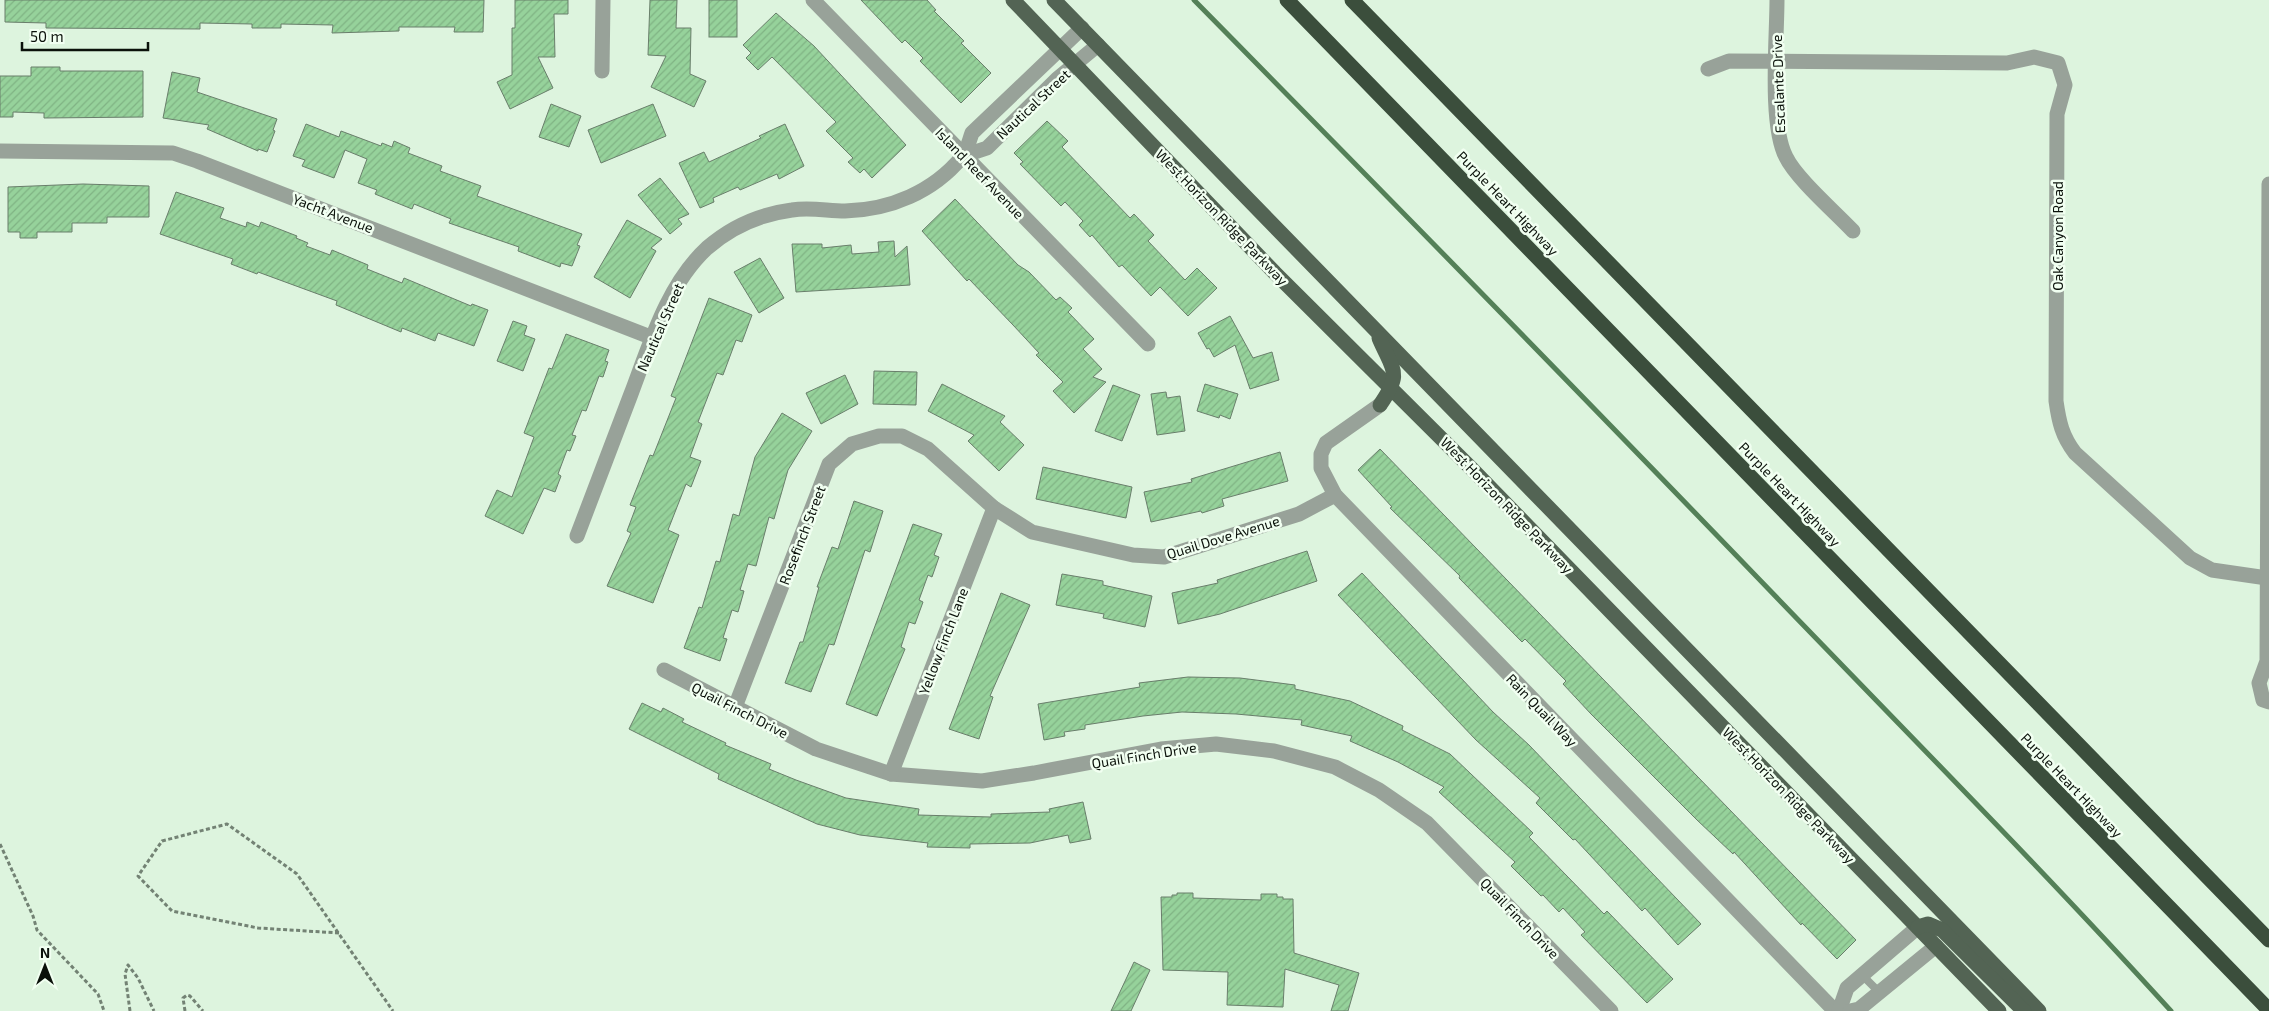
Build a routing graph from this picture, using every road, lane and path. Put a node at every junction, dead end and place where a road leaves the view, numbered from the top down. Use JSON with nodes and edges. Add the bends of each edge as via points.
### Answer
{"nodes":[{"id":1,"x":603,"y":0,"type":"edge"},
{"id":2,"x":813,"y":0,"type":"edge"},
{"id":3,"x":1013,"y":0,"type":"edge"},
{"id":4,"x":1054,"y":0,"type":"edge"},
{"id":5,"x":1288,"y":0,"type":"edge"},
{"id":6,"x":1352,"y":0,"type":"edge"},
{"id":7,"x":1777,"y":0,"type":"edge"},
{"id":8,"x":1082,"y":28,"type":"junction"},
{"id":9,"x":1098,"y":45,"type":"junction"},
{"id":10,"x":1060,"y":48,"type":"junction"},
{"id":11,"x":1777,"y":62,"type":"junction"},
{"id":12,"x":1076,"y":64,"type":"junction"},
{"id":13,"x":1708,"y":69,"type":"dead end"},
{"id":14,"x":602,"y":71,"type":"dead end"},
{"id":15,"x":1020,"y":101,"type":"junction"},
{"id":16,"x":0,"y":151,"type":"edge"},
{"id":17,"x":963,"y":156,"type":"junction"},
{"id":18,"x":2269,"y":184,"type":"edge"},
{"id":19,"x":1853,"y":231,"type":"dead end"},
{"id":20,"x":1373,"y":325,"type":"junction"},
{"id":21,"x":653,"y":338,"type":"junction"},
{"id":22,"x":1148,"y":344,"type":"dead end"},
{"id":23,"x":1392,"y":388,"type":"junction"},
{"id":24,"x":1380,"y":405,"type":"junction"},
{"id":25,"x":1414,"y":410,"type":"junction"},
{"id":26,"x":2268,"y":447,"type":"edge"},
{"id":27,"x":928,"y":449,"type":"joint"},
{"id":28,"x":1335,"y":495,"type":"junction"},
{"id":29,"x":994,"y":508,"type":"junction"},
{"id":30,"x":577,"y":536,"type":"dead end"},
{"id":31,"x":2267,"y":578,"type":"junction"},
{"id":32,"x":664,"y":670,"type":"dead end"},
{"id":33,"x":2266,"y":701,"type":"edge"},
{"id":34,"x":735,"y":707,"type":"junction"},
{"id":35,"x":891,"y":774,"type":"junction"},
{"id":36,"x":0,"y":844,"type":"edge"},
{"id":37,"x":1918,"y":927,"type":"junction"},
{"id":38,"x":339,"y":934,"type":"junction"},
{"id":39,"x":2269,"y":938,"type":"edge"},
{"id":40,"x":1936,"y":946,"type":"junction"},
{"id":41,"x":1862,"y":975,"type":"junction"},
{"id":42,"x":1879,"y":992,"type":"junction"},
{"id":43,"x":104,"y":1011,"type":"edge"},
{"id":44,"x":130,"y":1011,"type":"edge"},
{"id":45,"x":154,"y":1011,"type":"edge"},
{"id":46,"x":185,"y":1011,"type":"edge"},
{"id":47,"x":203,"y":1011,"type":"edge"},
{"id":48,"x":393,"y":1011,"type":"edge"},
{"id":49,"x":1611,"y":1011,"type":"edge"},
{"id":50,"x":1835,"y":1011,"type":"edge"},
{"id":51,"x":1839,"y":1011,"type":"edge"},
{"id":52,"x":1850,"y":1011,"type":"edge"},
{"id":53,"x":1999,"y":1011,"type":"edge"},
{"id":54,"x":2024,"y":1011,"type":"edge"},
{"id":55,"x":2039,"y":1011,"type":"edge"},
{"id":56,"x":2267,"y":1011,"type":"edge"}],
"edges":[{"from":1,"to":14,"type":"street"},
{"from":2,"to":17,"type":"street","name":"Island Reef Avenue"},
{"from":3,"to":10,"type":"main road","name":"West Horizon Ridge Parkway"},
{"from":4,"to":8,"type":"main road","name":"West Horizon Ridge Parkway"},
{"from":5,"to":56,"type":"highway","name":"Purple Heart Highway"},
{"from":6,"to":39,"type":"highway"},
{"from":7,"to":11,"type":"street","name":"Escalante Drive"},
{"from":8,"to":9,"type":"main road","name":"West Horizon Ridge Parkway"},
{"from":8,"to":10,"type":"street","name":"Nautical Street"},
{"from":9,"to":12,"type":"street","name":"Nautical Street"},
{"from":9,"to":20,"type":"main road","name":"West Horizon Ridge Parkway"},
{"from":10,"to":12,"type":"main road","name":"West Horizon Ridge Parkway"},
{"from":10,"to":15,"type":"street","name":"Nautical Street"},
{"from":11,"to":13,"type":"street","via":[[1730,61]]},
{"from":11,"to":19,"type":"street","name":"Escalante Drive","via":[[1776,116],[1786,157]]},
{"from":11,"to":31,"type":"street","name":"Oak Canyon Road","via":[[2007,63],[2034,57],[2058,63],[2065,86],[2057,114],[2056,401],[2064,439],[2075,453],[2190,558],[2212,570]]},
{"from":12,"to":15,"type":"street","name":"Nautical Street"},
{"from":12,"to":23,"type":"main road","name":"West Horizon Ridge Parkway","via":[[1276,273]]},
{"from":15,"to":17,"type":"street","name":"Nautical Street","via":[[972,133]]},
{"from":15,"to":17,"type":"street","name":"Nautical Street","via":[[987,148]]},
{"from":16,"to":21,"type":"street","name":"Yacht Avenue","via":[[151,151],[181,156]]},
{"from":17,"to":21,"type":"street","name":"Nautical Street","via":[[931,185],[906,199],[865,210],[794,209],[746,222],[694,261],[681,278]]},
{"from":17,"to":22,"type":"street","name":"Island Reef Avenue"},
{"from":18,"to":26,"type":"street"},
{"from":20,"to":23,"type":"main road","via":[[1392,363]]},
{"from":20,"to":55,"type":"main road","name":"West Horizon Ridge Parkway"},
{"from":21,"to":30,"type":"street","name":"Nautical Street"},
{"from":23,"to":24,"type":"main road"},
{"from":23,"to":25,"type":"main road","name":"West Horizon Ridge Parkway"},
{"from":24,"to":25,"type":"main road","via":[[1399,405]]},
{"from":24,"to":28,"type":"street","name":"Rain Quail Way","via":[[1326,443],[1321,454],[1321,468]]},
{"from":25,"to":37,"type":"main road","name":"West Horizon Ridge Parkway"},
{"from":26,"to":31,"type":"street"},
{"from":27,"to":29,"type":"street","name":"Quail Dove Avenue"},
{"from":27,"to":34,"type":"street","name":"Rosefinch Street","via":[[902,436],[879,436],[852,444],[830,464]]},
{"from":28,"to":29,"type":"street","name":"Quail Dove Avenue","via":[[1298,514],[1164,557],[1133,555],[1032,532]]},
{"from":28,"to":50,"type":"street","name":"Rain Quail Way"},
{"from":29,"to":35,"type":"street","name":"Yellow Finch Lane"},
{"from":31,"to":33,"type":"street","via":[[2267,662],[2259,683]]},
{"from":32,"to":34,"type":"street","name":"Quail Finch Drive"},
{"from":34,"to":35,"type":"street","name":"Quail Finch Drive","via":[[816,749]]},
{"from":35,"to":49,"type":"street","name":"Quail Finch Drive","via":[[982,781],[1161,749],[1216,744],[1274,751],[1335,767],[1379,790],[1427,823]]},
{"from":36,"to":43,"type":"path","via":[[37,930],[98,994]]},
{"from":37,"to":40,"type":"main road","name":"West Horizon Ridge Parkway"},
{"from":37,"to":41,"type":"street"},
{"from":37,"to":54,"type":"main road","via":[[1928,924],[1942,930]]},
{"from":38,"to":38,"type":"path","via":[[297,874],[227,824],[162,842],[138,876],[172,911],[258,928]]},
{"from":38,"to":48,"type":"path"},
{"from":40,"to":42,"type":"street"},
{"from":40,"to":53,"type":"main road","name":"West Horizon Ridge Parkway"},
{"from":41,"to":42,"type":"lane"},
{"from":41,"to":51,"type":"street","via":[[1847,988]]},
{"from":42,"to":52,"type":"street"},
{"from":44,"to":45,"type":"path","via":[[125,974],[128,965]]},
{"from":46,"to":47,"type":"path","via":[[183,998],[187,995]]}]}
